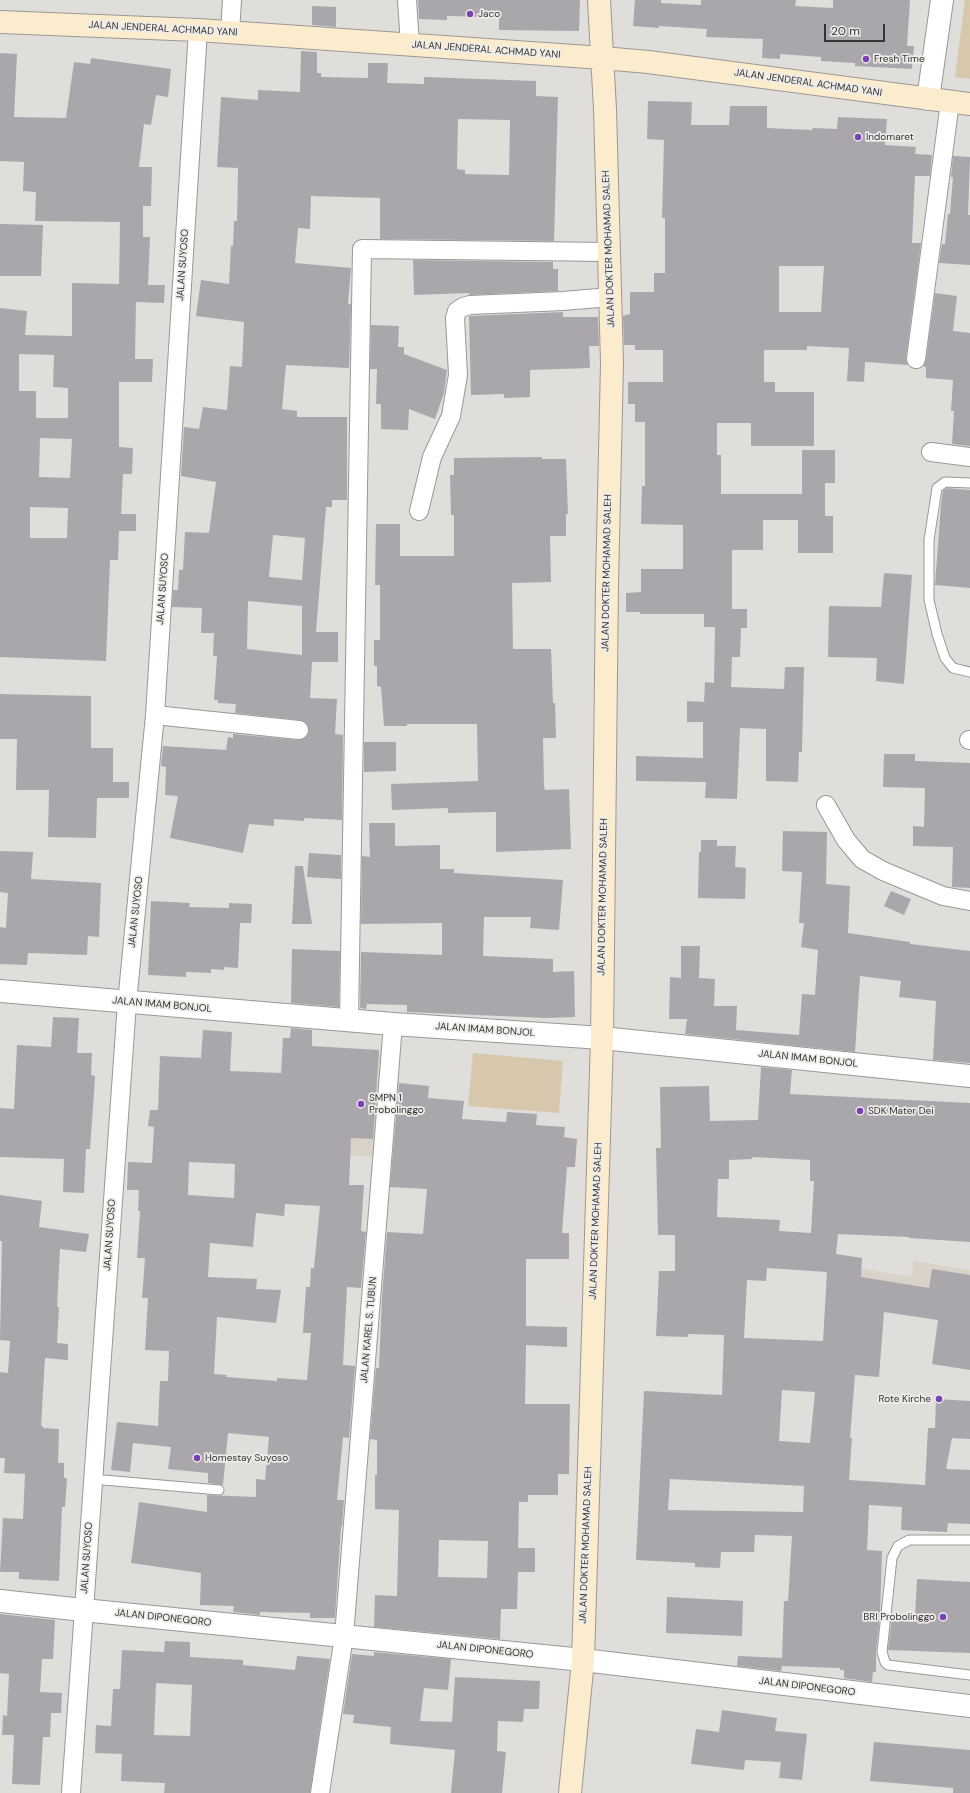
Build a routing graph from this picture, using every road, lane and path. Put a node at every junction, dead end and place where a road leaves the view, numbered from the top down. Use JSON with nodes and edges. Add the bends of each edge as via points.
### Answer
{"nodes":[{"id":1,"x":232,"y":0,"type":"edge"},
{"id":2,"x":407,"y":0,"type":"edge"},
{"id":3,"x":599,"y":0,"type":"edge"},
{"id":4,"x":942,"y":0,"type":"edge"},
{"id":5,"x":0,"y":22,"type":"edge"},
{"id":6,"x":198,"y":30,"type":"junction"},
{"id":7,"x":230,"y":33,"type":"junction"},
{"id":8,"x":410,"y":45,"type":"junction"},
{"id":9,"x":602,"y":58,"type":"junction"},
{"id":10,"x":928,"y":99,"type":"junction"},
{"id":11,"x":960,"y":103,"type":"edge"},
{"id":12,"x":608,"y":252,"type":"junction"},
{"id":13,"x":610,"y":297,"type":"junction"},
{"id":14,"x":916,"y":359,"type":"dead end"},
{"id":15,"x":931,"y":452,"type":"dead end"},
{"id":16,"x":970,"y":457,"type":"edge"},
{"id":17,"x":970,"y":483,"type":"edge"},
{"id":18,"x":419,"y":511,"type":"dead end"},
{"id":19,"x":970,"y":672,"type":"edge"},
{"id":20,"x":155,"y":715,"type":"junction"},
{"id":21,"x":299,"y":730,"type":"dead end"},
{"id":22,"x":826,"y":805,"type":"dead end"},
{"id":23,"x":970,"y":901,"type":"edge"},
{"id":24,"x":0,"y":991,"type":"edge"},
{"id":25,"x":127,"y":1003,"type":"junction"},
{"id":26,"x":350,"y":1020,"type":"junction"},
{"id":27,"x":393,"y":1024,"type":"junction"},
{"id":28,"x":602,"y":1038,"type":"junction"},
{"id":29,"x":970,"y":1076,"type":"edge"},
{"id":30,"x":92,"y":1479,"type":"junction"},
{"id":31,"x":219,"y":1490,"type":"dead end"},
{"id":32,"x":970,"y":1540,"type":"edge"},
{"id":33,"x":0,"y":1601,"type":"edge"},
{"id":34,"x":83,"y":1610,"type":"junction"},
{"id":35,"x":344,"y":1636,"type":"junction"},
{"id":36,"x":583,"y":1660,"type":"junction"},
{"id":37,"x":970,"y":1675,"type":"edge"},
{"id":38,"x":970,"y":1706,"type":"edge"},
{"id":39,"x":71,"y":1793,"type":"edge"},
{"id":40,"x":320,"y":1793,"type":"edge"},
{"id":41,"x":570,"y":1793,"type":"edge"}],
"edges":[{"from":1,"to":7,"type":"street"},
{"from":2,"to":8,"type":"street"},
{"from":3,"to":9,"type":"main road","name":"JALAN DOKTER MOHAMAD SALEH"},
{"from":4,"to":10,"type":"street"},
{"from":5,"to":6,"type":"main road","name":"JALAN JENDERAL ACHMAD YANI"},
{"from":6,"to":7,"type":"main road","name":"JALAN JENDERAL ACHMAD YANI"},
{"from":6,"to":20,"type":"street","name":"JALAN SUYOSO"},
{"from":7,"to":8,"type":"main road","name":"JALAN JENDERAL ACHMAD YANI"},
{"from":8,"to":9,"type":"main road","name":"JALAN JENDERAL ACHMAD YANI"},
{"from":9,"to":10,"type":"main road","name":"JALAN JENDERAL ACHMAD YANI"},
{"from":9,"to":12,"type":"main road","name":"JALAN DOKTER MOHAMAD SALEH"},
{"from":10,"to":11,"type":"main road","name":"JALAN JENDERAL ACHMAD YANI"},
{"from":11,"to":14,"type":"street"},
{"from":12,"to":13,"type":"main road","name":"JALAN DOKTER MOHAMAD SALEH"},
{"from":12,"to":26,"type":"street","via":[[362,249]]},
{"from":13,"to":18,"type":"street","via":[[470,305],[457,311],[455,318],[458,375],[451,416],[432,457]]},
{"from":13,"to":28,"type":"main road","name":"JALAN DOKTER MOHAMAD SALEH","via":[[612,363]]},
{"from":15,"to":16,"type":"street"},
{"from":17,"to":19,"type":"lane","via":[[945,482],[937,488],[929,540],[929,600],[937,634],[945,658],[953,668]]},
{"from":20,"to":21,"type":"street"},
{"from":20,"to":25,"type":"street","name":"JALAN SUYOSO"},
{"from":22,"to":23,"type":"street","via":[[846,840],[862,858],[883,871],[943,896]]},
{"from":24,"to":25,"type":"street","name":"JALAN IMAM BONJOL"},
{"from":25,"to":26,"type":"street","name":"JALAN IMAM BONJOL"},
{"from":25,"to":30,"type":"street","name":"JALAN SUYOSO"},
{"from":26,"to":27,"type":"street","name":"JALAN IMAM BONJOL"},
{"from":27,"to":28,"type":"street","name":"JALAN IMAM BONJOL"},
{"from":27,"to":35,"type":"street","name":"JALAN KAREL S. TUBUN"},
{"from":28,"to":29,"type":"street","name":"JALAN IMAM BONJOL"},
{"from":28,"to":36,"type":"main road","name":"JALAN DOKTER MOHAMAD SALEH"},
{"from":30,"to":31,"type":"lane"},
{"from":30,"to":34,"type":"street","name":"JALAN SUYOSO"},
{"from":32,"to":37,"type":"lane","via":[[909,1540],[898,1546],[892,1558],[882,1652],[888,1666]]},
{"from":33,"to":34,"type":"street","name":"JALAN DIPONEGORO"},
{"from":34,"to":35,"type":"street","name":"JALAN DIPONEGORO"},
{"from":34,"to":39,"type":"street","name":"JALAN SUYOSO"},
{"from":35,"to":36,"type":"street","name":"JALAN DIPONEGORO"},
{"from":35,"to":40,"type":"street","name":"JALAN KAREL S. TUBUN"},
{"from":36,"to":38,"type":"street","name":"JALAN DIPONEGORO"},
{"from":36,"to":41,"type":"main road","name":"JALAN DOKTER MOHAMAD SALEH"}]}
